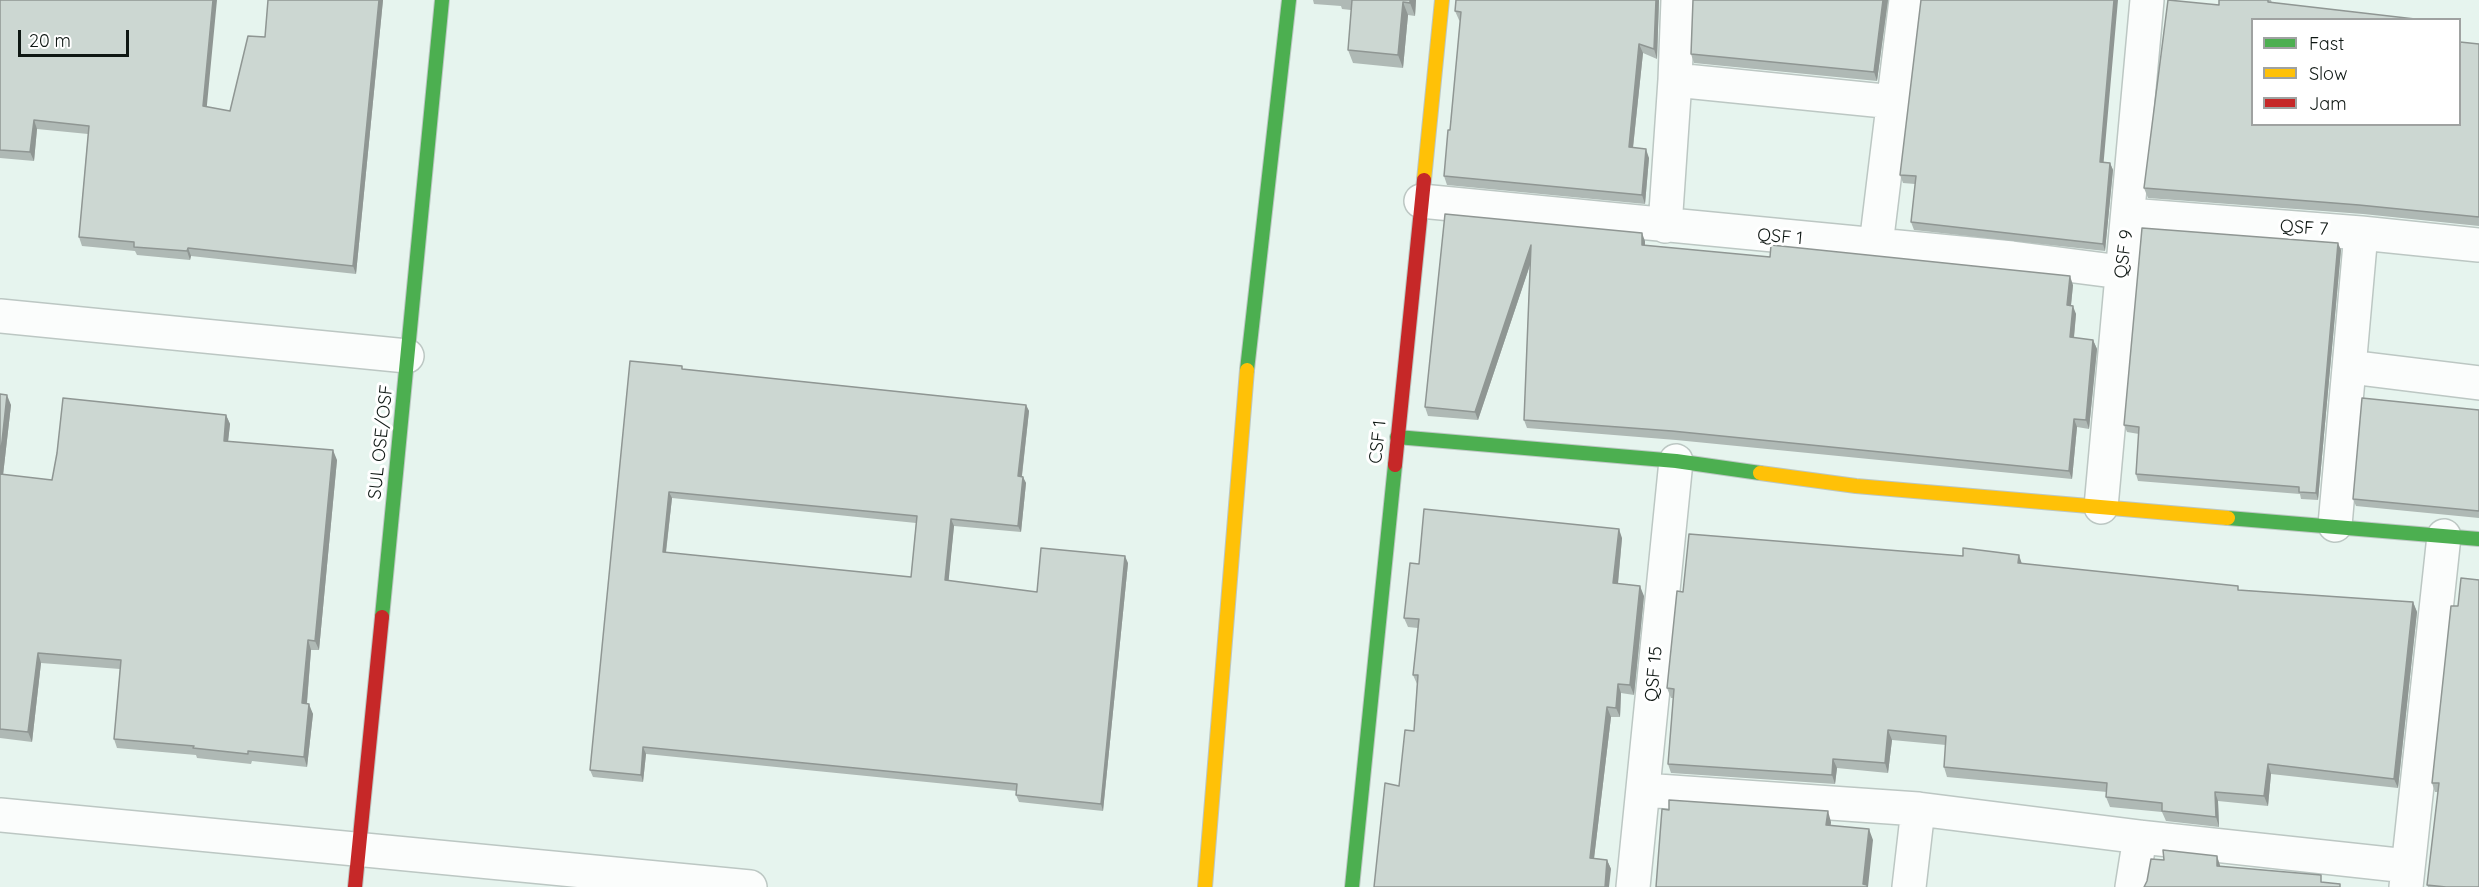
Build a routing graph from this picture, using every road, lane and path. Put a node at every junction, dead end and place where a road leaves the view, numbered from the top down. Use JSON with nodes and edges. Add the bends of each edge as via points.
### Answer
{"nodes":[{"id":1,"x":442,"y":0,"type":"edge"},
{"id":2,"x":1288,"y":0,"type":"edge"},
{"id":3,"x":1442,"y":0,"type":"edge"},
{"id":4,"x":1678,"y":0,"type":"edge"},
{"id":5,"x":1906,"y":0,"type":"edge"},
{"id":6,"x":2147,"y":0,"type":"edge"},
{"id":7,"x":1675,"y":80,"type":"junction"},
{"id":8,"x":1894,"y":102,"type":"junction"},
{"id":9,"x":1421,"y":201,"type":"junction"},
{"id":10,"x":2129,"y":215,"type":"junction"},
{"id":11,"x":1665,"y":226,"type":"junction"},
{"id":12,"x":2361,"y":232,"type":"junction"},
{"id":13,"x":1876,"y":245,"type":"junction"},
{"id":14,"x":2479,"y":245,"type":"edge"},
{"id":15,"x":2121,"y":272,"type":"junction"},
{"id":16,"x":0,"y":316,"type":"edge"},
{"id":17,"x":407,"y":356,"type":"junction"},
{"id":18,"x":2350,"y":367,"type":"junction"},
{"id":19,"x":2479,"y":383,"type":"edge"},
{"id":20,"x":1397,"y":437,"type":"junction"},
{"id":21,"x":1676,"y":461,"type":"junction"},
{"id":22,"x":2101,"y":507,"type":"junction"},
{"id":23,"x":2335,"y":525,"type":"junction"},
{"id":24,"x":2444,"y":536,"type":"junction"},
{"id":25,"x":2479,"y":539,"type":"edge"},
{"id":26,"x":1643,"y":790,"type":"junction"},
{"id":27,"x":1918,"y":809,"type":"junction"},
{"id":28,"x":0,"y":815,"type":"edge"},
{"id":29,"x":2140,"y":837,"type":"junction"},
{"id":30,"x":358,"y":851,"type":"junction"},
{"id":31,"x":2407,"y":876,"type":"edge"},
{"id":32,"x":354,"y":887,"type":"edge"},
{"id":33,"x":750,"y":887,"type":"edge"},
{"id":34,"x":1205,"y":887,"type":"edge"},
{"id":35,"x":1352,"y":887,"type":"edge"},
{"id":36,"x":1633,"y":887,"type":"edge"},
{"id":37,"x":1909,"y":887,"type":"edge"},
{"id":38,"x":2132,"y":887,"type":"edge"}],
"edges":[{"from":1,"to":17,"type":"street","name":"SUL OSE/OSF"},
{"from":2,"to":34,"type":"street","via":[[1245,391]]},
{"from":3,"to":9,"type":"street","name":"CSF 1"},
{"from":4,"to":7,"type":"street"},
{"from":5,"to":8,"type":"street"},
{"from":6,"to":10,"type":"street","name":"QSF 9"},
{"from":7,"to":8,"type":"street"},
{"from":7,"to":11,"type":"street"},
{"from":8,"to":13,"type":"street"},
{"from":9,"to":11,"type":"street","name":"QSF 1"},
{"from":9,"to":20,"type":"street","name":"CSF 1"},
{"from":10,"to":12,"type":"street","name":"QSF 7"},
{"from":10,"to":15,"type":"street","name":"QSF 9"},
{"from":11,"to":13,"type":"street","name":"QSF 1"},
{"from":12,"to":14,"type":"street","name":"QSF 7"},
{"from":12,"to":18,"type":"street"},
{"from":13,"to":15,"type":"street","name":"QSF 1"},
{"from":15,"to":22,"type":"street","name":"QSF 9"},
{"from":16,"to":17,"type":"street"},
{"from":17,"to":30,"type":"street","name":"SUL OSE/OSF"},
{"from":18,"to":19,"type":"street"},
{"from":18,"to":23,"type":"street"},
{"from":20,"to":21,"type":"street"},
{"from":20,"to":35,"type":"street","name":"CSF 1"},
{"from":21,"to":22,"type":"street","via":[[1856,486]]},
{"from":21,"to":26,"type":"street","name":"QSF 15"},
{"from":22,"to":23,"type":"street"},
{"from":23,"to":24,"type":"street"},
{"from":24,"to":25,"type":"street"},
{"from":24,"to":31,"type":"street"},
{"from":26,"to":27,"type":"street"},
{"from":26,"to":36,"type":"street","name":"QSF 15"},
{"from":27,"to":29,"type":"street"},
{"from":27,"to":37,"type":"street"},
{"from":28,"to":30,"type":"street"},
{"from":29,"to":31,"type":"street"},
{"from":29,"to":38,"type":"street"},
{"from":30,"to":32,"type":"street","name":"SUL OSE/OSF"},
{"from":30,"to":33,"type":"street"}]}
